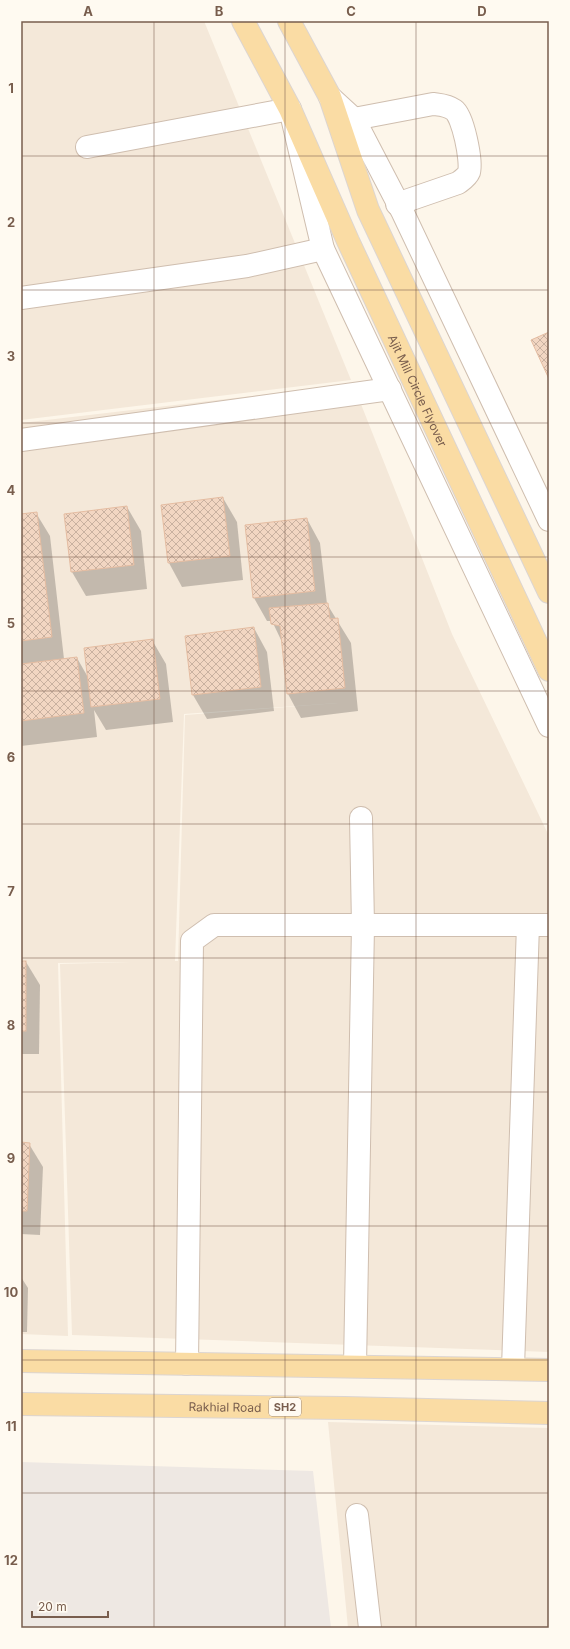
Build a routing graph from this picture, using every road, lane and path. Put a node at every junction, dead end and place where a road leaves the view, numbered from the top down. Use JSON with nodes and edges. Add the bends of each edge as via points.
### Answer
{"nodes":[{"id":1,"x":243,"y":21,"type":"edge"},
{"id":2,"x":289,"y":21,"type":"edge"},
{"id":3,"x":330,"y":97,"type":"junction"},
{"id":4,"x":290,"y":109,"type":"junction"},
{"id":5,"x":354,"y":119,"type":"junction"},
{"id":6,"x":87,"y":147,"type":"dead end"},
{"id":7,"x":397,"y":204,"type":"junction"},
{"id":8,"x":323,"y":249,"type":"junction"},
{"id":9,"x":21,"y":298,"type":"edge"},
{"id":10,"x":390,"y":389,"type":"junction"},
{"id":11,"x":21,"y":440,"type":"edge"},
{"id":12,"x":549,"y":520,"type":"edge"},
{"id":13,"x":549,"y":592,"type":"edge"},
{"id":14,"x":549,"y":670,"type":"edge"},
{"id":15,"x":549,"y":726,"type":"edge"},
{"id":16,"x":361,"y":818,"type":"dead end"},
{"id":17,"x":539,"y":925,"type":"edge"},
{"id":18,"x":363,"y":926,"type":"junction"},
{"id":19,"x":21,"y":1361,"type":"edge"},
{"id":20,"x":187,"y":1364,"type":"junction"},
{"id":21,"x":355,"y":1366,"type":"junction"},
{"id":22,"x":513,"y":1368,"type":"junction"},
{"id":23,"x":549,"y":1370,"type":"edge"},
{"id":24,"x":21,"y":1404,"type":"edge"},
{"id":25,"x":549,"y":1413,"type":"edge"},
{"id":26,"x":358,"y":1515,"type":"dead end"},
{"id":27,"x":370,"y":1628,"type":"edge"}],
"edges":[{"from":1,"to":4,"type":"main road","name":"Ajit Mill Circle Flyover"},
{"from":2,"to":3,"type":"main road"},
{"from":3,"to":5,"type":"street"},
{"from":3,"to":13,"type":"main road","via":[[368,210]]},
{"from":4,"to":6,"type":"street"},
{"from":4,"to":8,"type":"street"},
{"from":4,"to":14,"type":"main road","name":"Ajit Mill Circle Flyover","via":[[348,241]]},
{"from":5,"to":7,"type":"street"},
{"from":5,"to":7,"type":"street","via":[[433,104],[445,105],[454,109],[460,116],[469,165],[469,172],[465,178],[458,183]]},
{"from":7,"to":12,"type":"street"},
{"from":8,"to":9,"type":"street","via":[[247,266]]},
{"from":8,"to":10,"type":"street"},
{"from":10,"to":11,"type":"street"},
{"from":10,"to":15,"type":"street"},
{"from":16,"to":18,"type":"street"},
{"from":17,"to":18,"type":"street"},
{"from":17,"to":22,"type":"street"},
{"from":18,"to":20,"type":"street","via":[[214,926],[192,940]]},
{"from":18,"to":21,"type":"street"},
{"from":19,"to":20,"type":"main road"},
{"from":20,"to":21,"type":"main road"},
{"from":21,"to":22,"type":"main road"},
{"from":22,"to":23,"type":"main road"},
{"from":24,"to":25,"type":"main road","name":"Rakhial Road","number":"SH2"},
{"from":26,"to":27,"type":"street"}]}
